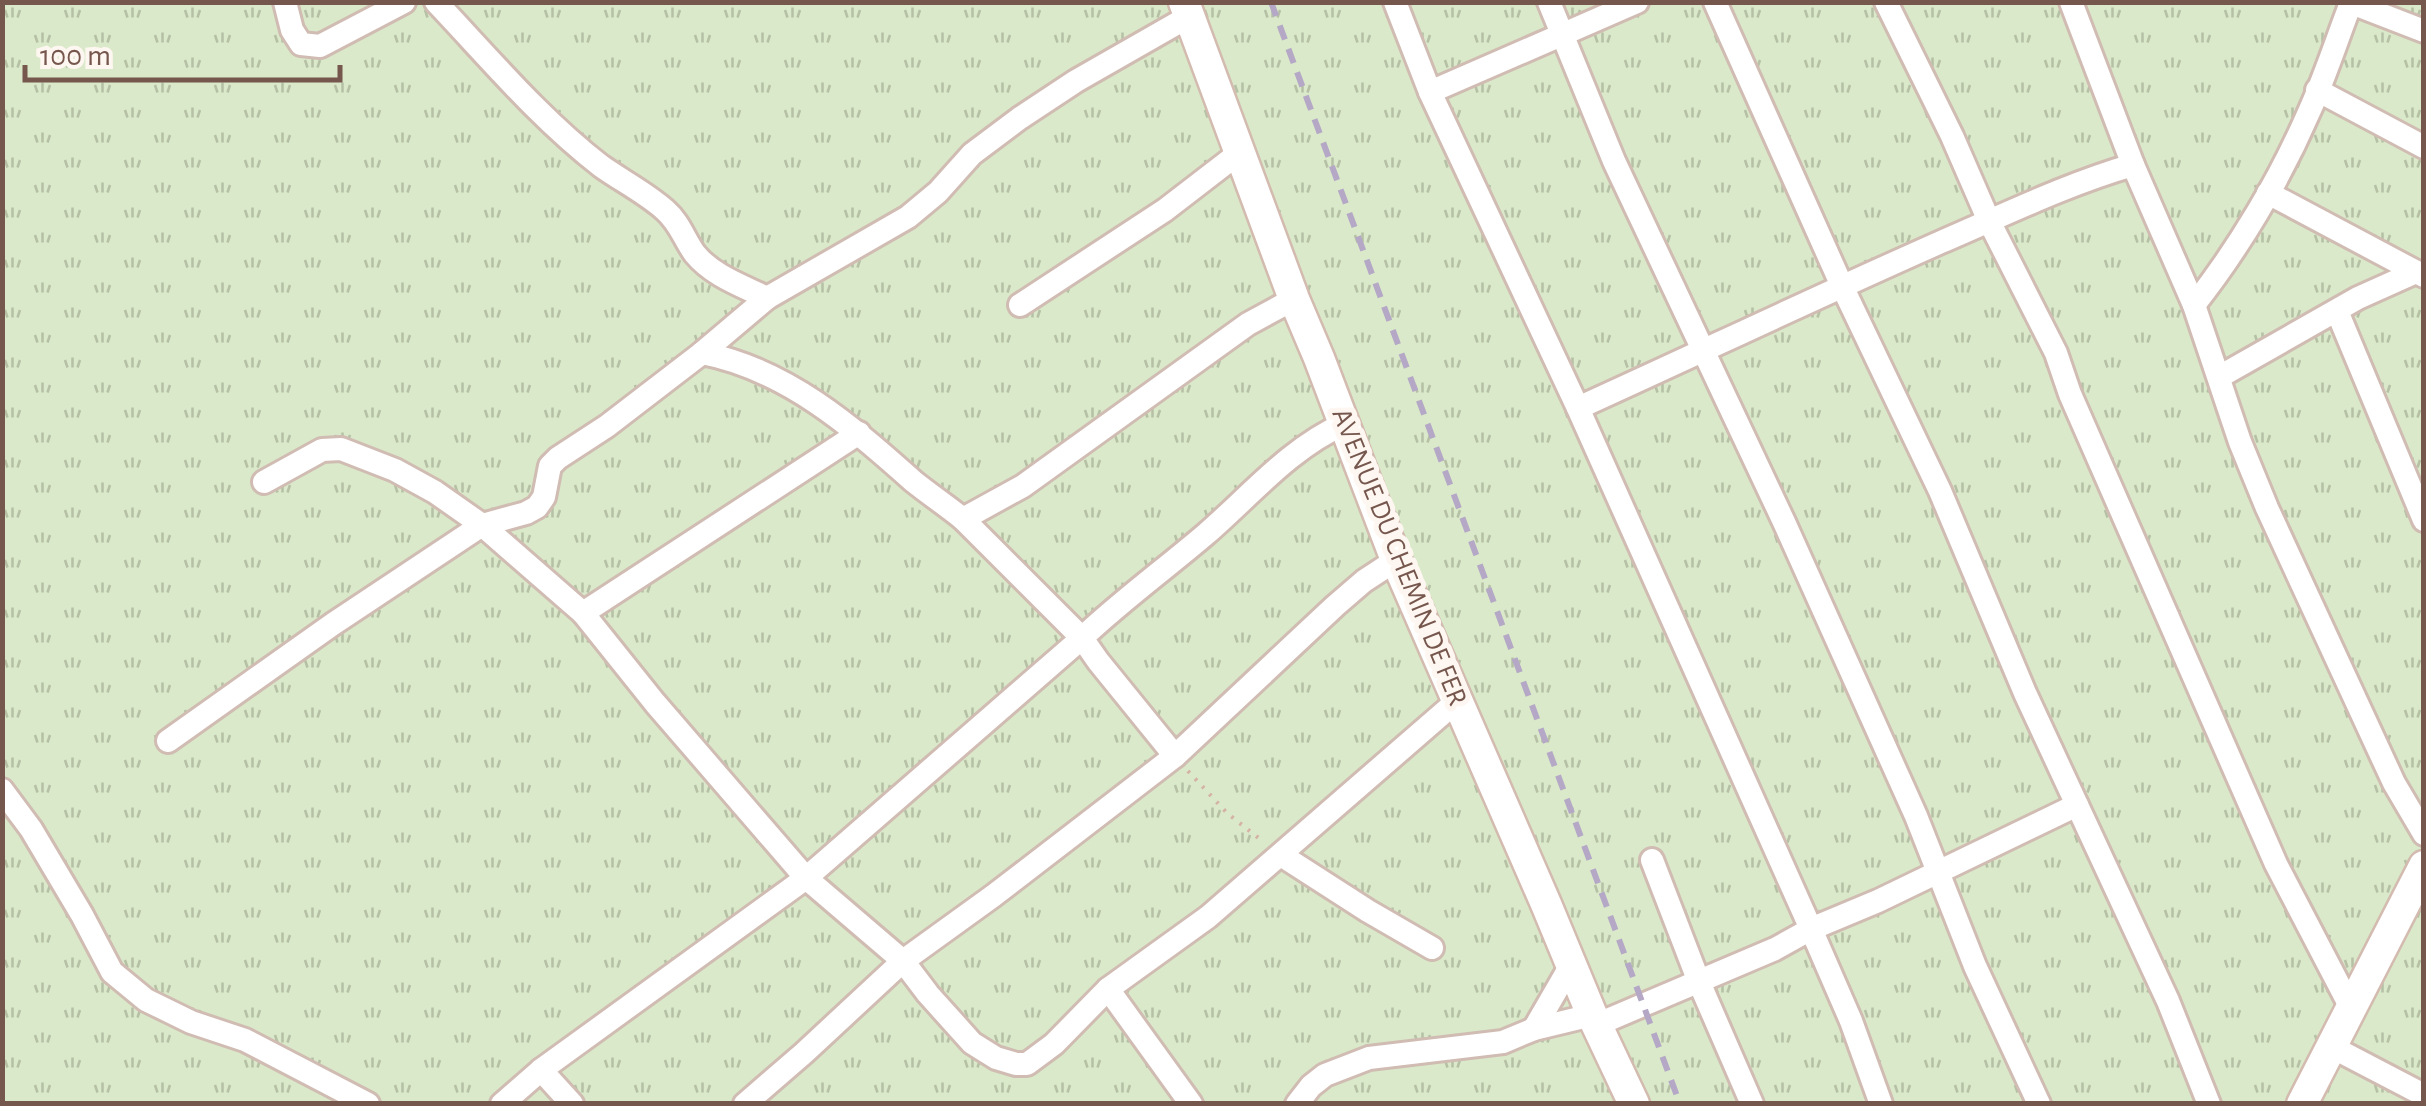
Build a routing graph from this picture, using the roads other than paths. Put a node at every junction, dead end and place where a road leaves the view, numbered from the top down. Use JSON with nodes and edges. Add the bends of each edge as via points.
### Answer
{"nodes":[{"id":1,"x":285,"y":2,"type":"edge"},
{"id":2,"x":404,"y":2,"type":"edge"},
{"id":3,"x":436,"y":2,"type":"edge"},
{"id":4,"x":1394,"y":2,"type":"edge"},
{"id":5,"x":1549,"y":2,"type":"edge"},
{"id":6,"x":1637,"y":2,"type":"edge"},
{"id":7,"x":1715,"y":2,"type":"edge"},
{"id":8,"x":1886,"y":2,"type":"edge"},
{"id":9,"x":2071,"y":2,"type":"edge"},
{"id":10,"x":2350,"y":3,"type":"edge"},
{"id":11,"x":1186,"y":10,"type":"edge"},
{"id":12,"x":2424,"y":32,"type":"edge"},
{"id":13,"x":1564,"y":35,"type":"junction"},
{"id":14,"x":2317,"y":90,"type":"junction"},
{"id":15,"x":1430,"y":92,"type":"junction"},
{"id":16,"x":2424,"y":147,"type":"edge"},
{"id":17,"x":1239,"y":154,"type":"junction"},
{"id":18,"x":2133,"y":165,"type":"junction"},
{"id":19,"x":2268,"y":193,"type":"junction"},
{"id":20,"x":1989,"y":221,"type":"junction"},
{"id":21,"x":2420,"y":274,"type":"edge"},
{"id":22,"x":1842,"y":286,"type":"junction"},
{"id":23,"x":768,"y":298,"type":"junction"},
{"id":24,"x":1294,"y":300,"type":"junction"},
{"id":25,"x":1020,"y":304,"type":"dead end"},
{"id":26,"x":2194,"y":305,"type":"junction"},
{"id":27,"x":2337,"y":311,"type":"junction"},
{"id":28,"x":1704,"y":350,"type":"junction"},
{"id":29,"x":702,"y":353,"type":"junction"},
{"id":30,"x":2219,"y":377,"type":"junction"},
{"id":31,"x":1578,"y":408,"type":"junction"},
{"id":32,"x":1344,"y":424,"type":"junction"},
{"id":33,"x":859,"y":433,"type":"junction"},
{"id":34,"x":264,"y":482,"type":"dead end"},
{"id":35,"x":963,"y":519,"type":"junction"},
{"id":36,"x":2424,"y":520,"type":"edge"},
{"id":37,"x":482,"y":525,"type":"junction"},
{"id":38,"x":1396,"y":560,"type":"junction"},
{"id":39,"x":583,"y":613,"type":"junction"},
{"id":40,"x":1082,"y":638,"type":"junction"},
{"id":41,"x":1457,"y":701,"type":"junction"},
{"id":42,"x":168,"y":741,"type":"dead end"},
{"id":43,"x":1175,"y":756,"type":"junction"},
{"id":44,"x":2,"y":790,"type":"edge"},
{"id":45,"x":2077,"y":805,"type":"junction"},
{"id":46,"x":2424,"y":834,"type":"edge"},
{"id":47,"x":1280,"y":855,"type":"junction"},
{"id":48,"x":1652,"y":860,"type":"dead end"},
{"id":49,"x":1938,"y":872,"type":"junction"},
{"id":50,"x":806,"y":878,"type":"junction"},
{"id":51,"x":2420,"y":883,"type":"edge"},
{"id":52,"x":1811,"y":929,"type":"junction"},
{"id":53,"x":1432,"y":948,"type":"dead end"},
{"id":54,"x":903,"y":961,"type":"junction"},
{"id":55,"x":1571,"y":965,"type":"junction"},
{"id":56,"x":1700,"y":982,"type":"junction"},
{"id":57,"x":1108,"y":989,"type":"junction"},
{"id":58,"x":2350,"y":1006,"type":"junction"},
{"id":59,"x":1594,"y":1020,"type":"junction"},
{"id":60,"x":1534,"y":1029,"type":"junction"},
{"id":61,"x":2330,"y":1046,"type":"junction"},
{"id":62,"x":541,"y":1070,"type":"junction"},
{"id":63,"x":315,"y":1077,"type":"junction"},
{"id":64,"x":2424,"y":1095,"type":"edge"},
{"id":65,"x":321,"y":1104,"type":"edge"},
{"id":66,"x":368,"y":1104,"type":"edge"},
{"id":67,"x":502,"y":1104,"type":"edge"},
{"id":68,"x":572,"y":1104,"type":"edge"},
{"id":69,"x":745,"y":1104,"type":"edge"},
{"id":70,"x":1191,"y":1104,"type":"edge"},
{"id":71,"x":1297,"y":1104,"type":"edge"},
{"id":72,"x":1634,"y":1104,"type":"edge"},
{"id":73,"x":1752,"y":1104,"type":"edge"},
{"id":74,"x":1881,"y":1104,"type":"edge"},
{"id":75,"x":2039,"y":1104,"type":"edge"},
{"id":76,"x":2209,"y":1104,"type":"edge"},
{"id":77,"x":2302,"y":1104,"type":"edge"}],
"edges":[{"from":1,"to":2,"type":"street","via":[[301,44],[320,46]]},
{"from":3,"to":23,"type":"street","via":[[534,106],[601,166],[670,214],[704,264]]},
{"from":4,"to":15,"type":"street"},
{"from":5,"to":13,"type":"street"},
{"from":6,"to":13,"type":"street"},
{"from":7,"to":22,"type":"street"},
{"from":8,"to":20,"type":"street"},
{"from":9,"to":18,"type":"street"},
{"from":10,"to":12,"type":"street"},
{"from":10,"to":14,"type":"street"},
{"from":11,"to":17,"type":"street","name":"AVENUE DU CHEMIN DE FER"},
{"from":11,"to":23,"type":"street","via":[[1020,118],[972,154],[908,218]]},
{"from":13,"to":15,"type":"street"},
{"from":13,"to":28,"type":"street","via":[[1614,161]]},
{"from":14,"to":16,"type":"street"},
{"from":14,"to":19,"type":"street"},
{"from":15,"to":31,"type":"street"},
{"from":17,"to":24,"type":"street","name":"AVENUE DU CHEMIN DE FER"},
{"from":17,"to":25,"type":"street"},
{"from":18,"to":20,"type":"street"},
{"from":18,"to":26,"type":"street"},
{"from":19,"to":21,"type":"street"},
{"from":19,"to":26,"type":"street"},
{"from":20,"to":22,"type":"street"},
{"from":20,"to":58,"type":"street","via":[[2056,353],[2276,864]]},
{"from":21,"to":27,"type":"street"},
{"from":22,"to":28,"type":"street"},
{"from":22,"to":45,"type":"street"},
{"from":23,"to":29,"type":"street"},
{"from":24,"to":32,"type":"street","name":"AVENUE DU CHEMIN DE FER"},
{"from":24,"to":35,"type":"street","via":[[1248,324],[1024,486]]},
{"from":26,"to":30,"type":"street"},
{"from":27,"to":30,"type":"street"},
{"from":27,"to":36,"type":"street"},
{"from":28,"to":31,"type":"street"},
{"from":28,"to":49,"type":"street"},
{"from":29,"to":33,"type":"street","via":[[794,388]]},
{"from":29,"to":37,"type":"street","via":[[558,458],[537,507]]},
{"from":30,"to":46,"type":"street","via":[[2266,508]]},
{"from":31,"to":52,"type":"street"},
{"from":32,"to":38,"type":"street","name":"AVENUE DU CHEMIN DE FER"},
{"from":32,"to":40,"type":"street","via":[[1294,454]]},
{"from":33,"to":35,"type":"street"},
{"from":33,"to":39,"type":"street"},
{"from":34,"to":37,"type":"street","via":[[322,450],[341,449],[395,470]]},
{"from":35,"to":40,"type":"street"},
{"from":37,"to":39,"type":"street"},
{"from":37,"to":42,"type":"street"},
{"from":38,"to":41,"type":"street","name":"AVENUE DU CHEMIN DE FER"},
{"from":38,"to":43,"type":"street","via":[[1364,580]]},
{"from":39,"to":50,"type":"street"},
{"from":40,"to":43,"type":"street"},
{"from":40,"to":50,"type":"street"},
{"from":41,"to":47,"type":"street"},
{"from":41,"to":55,"type":"street","name":"AVENUE DU CHEMIN DE FER"},
{"from":43,"to":54,"type":"street"},
{"from":44,"to":63,"type":"street","via":[[112,972],[146,1000]]},
{"from":45,"to":49,"type":"street"},
{"from":45,"to":76,"type":"street"},
{"from":47,"to":53,"type":"street"},
{"from":47,"to":57,"type":"street","via":[[1208,918]]},
{"from":48,"to":56,"type":"street"},
{"from":49,"to":52,"type":"street"},
{"from":49,"to":75,"type":"street"},
{"from":50,"to":54,"type":"street"},
{"from":50,"to":62,"type":"street"},
{"from":51,"to":58,"type":"street"},
{"from":52,"to":56,"type":"street"},
{"from":52,"to":74,"type":"street"},
{"from":54,"to":57,"type":"street","via":[[972,1043],[1016,1064],[1027,1064],[1054,1044]]},
{"from":54,"to":69,"type":"street"},
{"from":55,"to":59,"type":"street","name":"AVENUE DU CHEMIN DE FER"},
{"from":55,"to":60,"type":"street"},
{"from":56,"to":59,"type":"street"},
{"from":56,"to":73,"type":"street"},
{"from":57,"to":70,"type":"street"},
{"from":58,"to":61,"type":"street"},
{"from":59,"to":60,"type":"street"},
{"from":59,"to":72,"type":"street","name":"AVENUE DU CHEMIN DE FER"},
{"from":60,"to":71,"type":"street","via":[[1480,1046],[1369,1058],[1325,1075]]},
{"from":61,"to":64,"type":"street"},
{"from":61,"to":77,"type":"street"},
{"from":62,"to":67,"type":"street"},
{"from":62,"to":68,"type":"street"},
{"from":63,"to":65,"type":"street"},
{"from":63,"to":66,"type":"street"}]}
